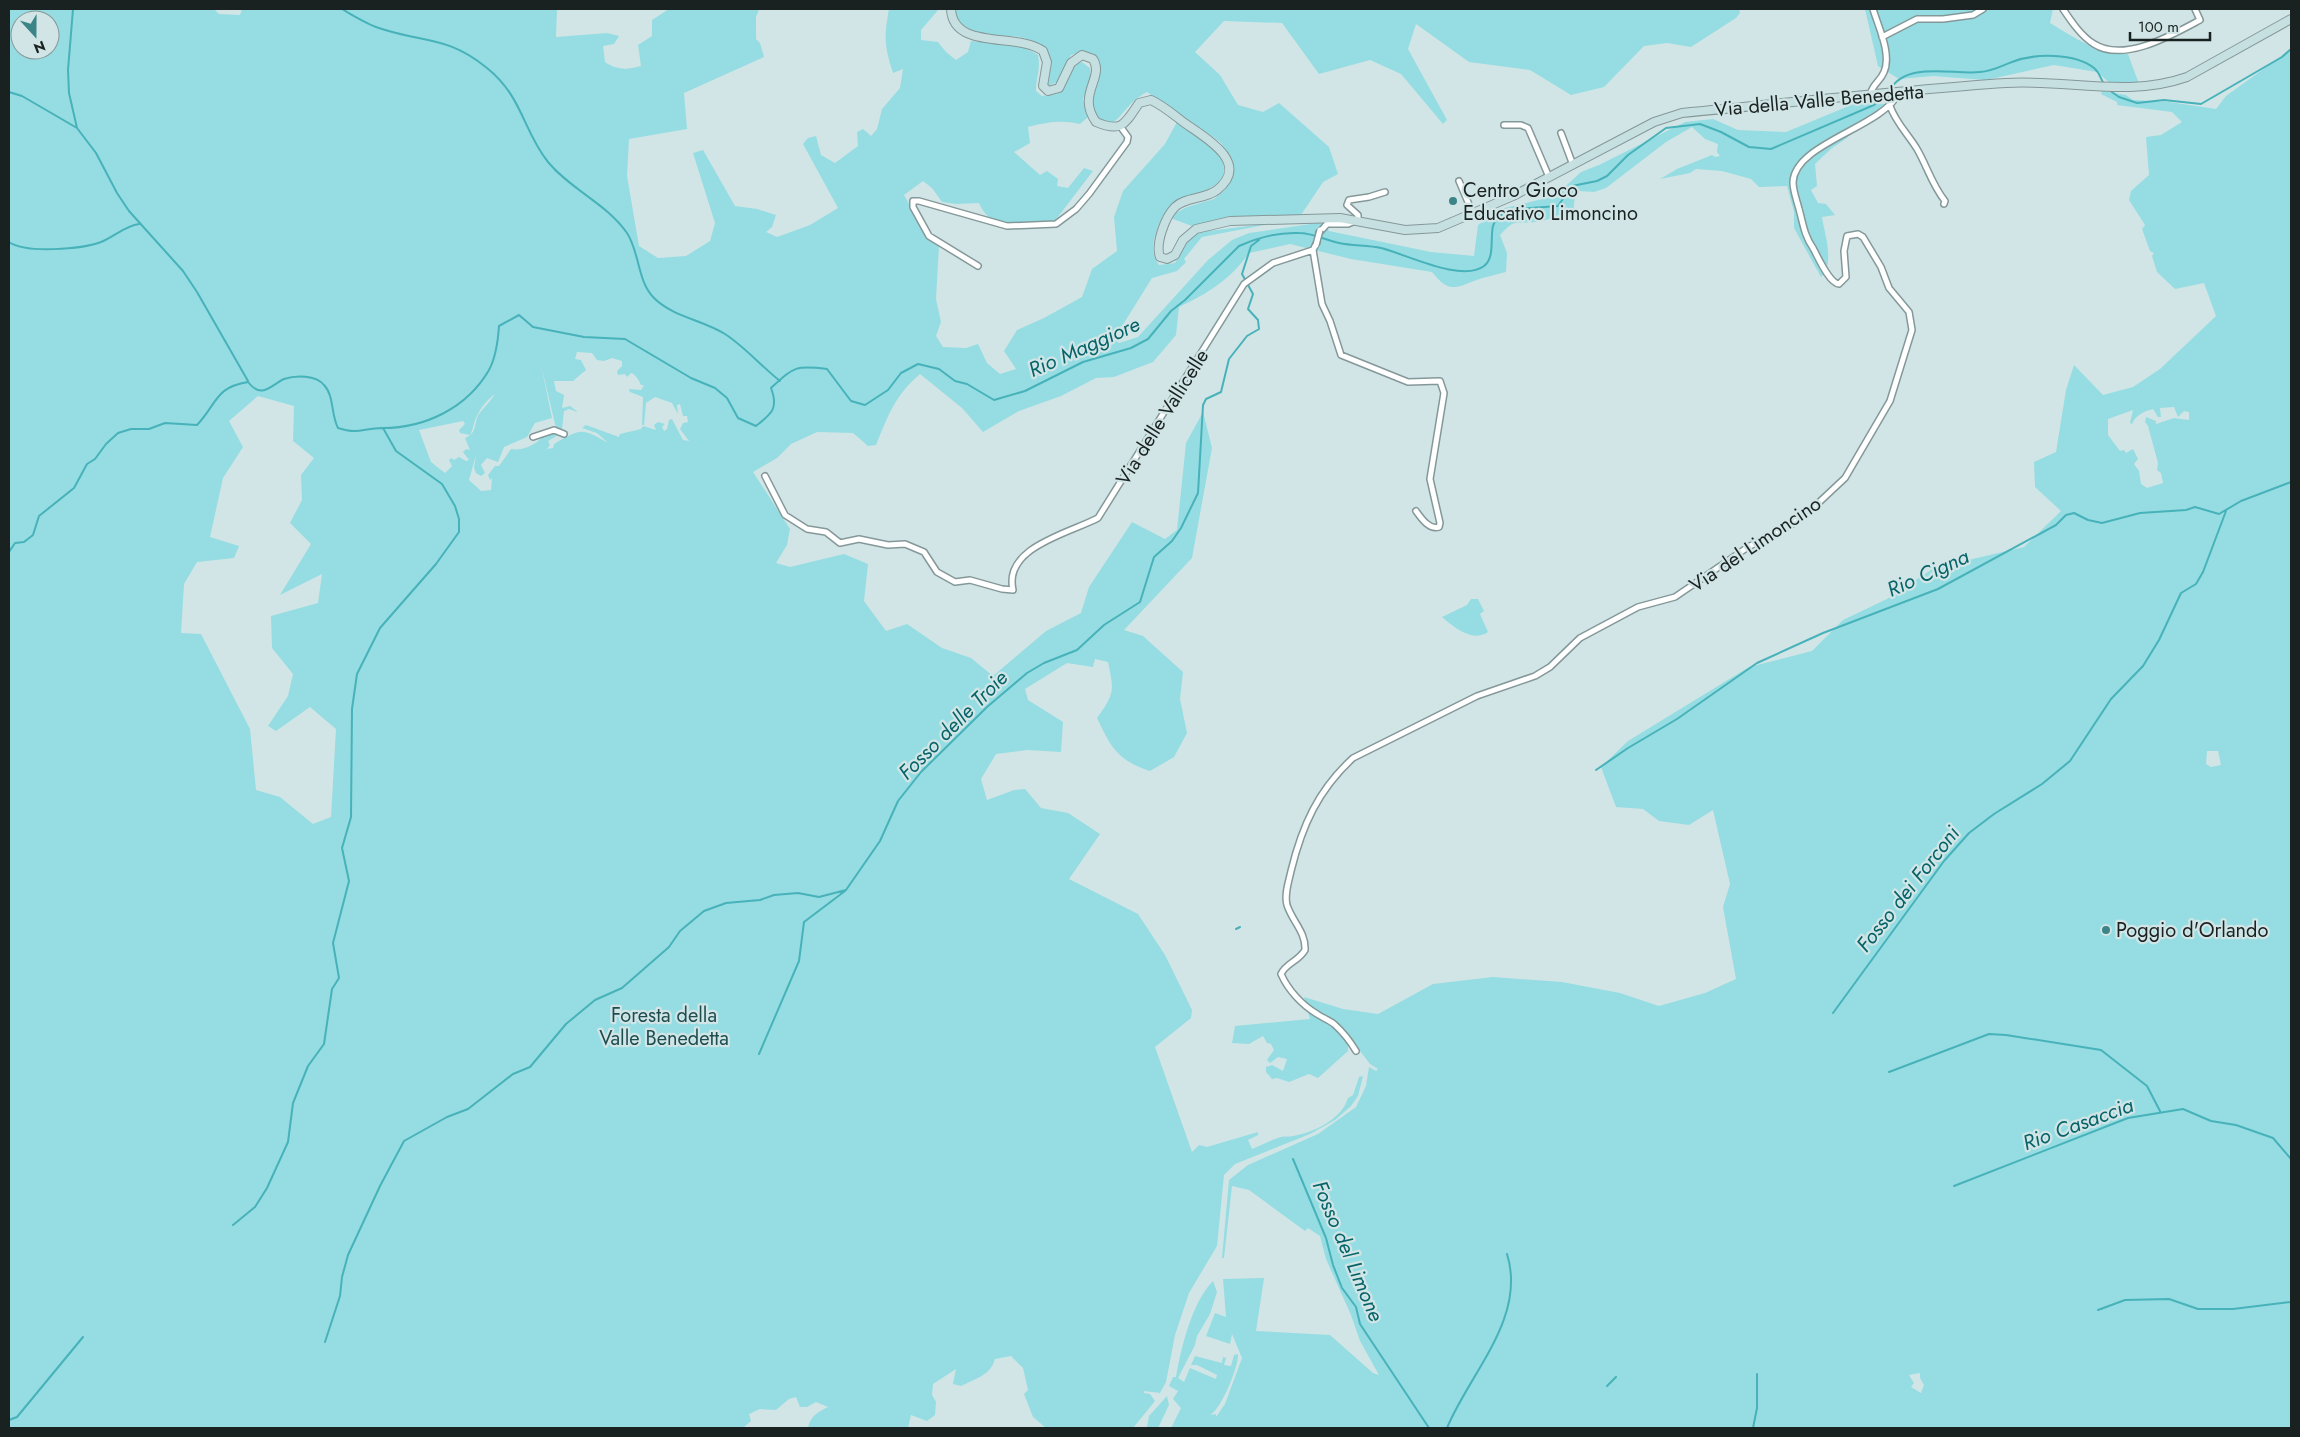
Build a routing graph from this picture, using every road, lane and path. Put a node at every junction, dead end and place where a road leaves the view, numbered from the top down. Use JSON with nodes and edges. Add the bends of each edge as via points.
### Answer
{"nodes":[{"id":1,"x":951,"y":9,"type":"edge"},
{"id":2,"x":1874,"y":9,"type":"edge"},
{"id":3,"x":1983,"y":9,"type":"edge"},
{"id":4,"x":2063,"y":9,"type":"edge"},
{"id":5,"x":2195,"y":9,"type":"edge"},
{"id":6,"x":2291,"y":19,"type":"edge"},
{"id":7,"x":1882,"y":37,"type":"junction"},
{"id":8,"x":1896,"y":93,"type":"junction"},
{"id":9,"x":1870,"y":95,"type":"junction"},
{"id":10,"x":1890,"y":106,"type":"junction"},
{"id":11,"x":1504,"y":125,"type":"dead end"},
{"id":12,"x":1120,"y":126,"type":"junction"},
{"id":13,"x":1561,"y":132,"type":"dead end"},
{"id":14,"x":1573,"y":165,"type":"junction"},
{"id":15,"x":1549,"y":177,"type":"junction"},
{"id":16,"x":1459,"y":181,"type":"dead end"},
{"id":17,"x":1385,"y":192,"type":"dead end"},
{"id":18,"x":1944,"y":204,"type":"dead end"},
{"id":19,"x":1473,"y":214,"type":"junction"},
{"id":20,"x":1357,"y":221,"type":"junction"},
{"id":21,"x":1314,"y":247,"type":"junction"},
{"id":22,"x":978,"y":266,"type":"dead end"},
{"id":23,"x":564,"y":434,"type":"dead end"},
{"id":24,"x":534,"y":437,"type":"dead end"},
{"id":25,"x":765,"y":476,"type":"dead end"},
{"id":26,"x":1416,"y":510,"type":"dead end"},
{"id":27,"x":1356,"y":1051,"type":"dead end"}],
"edges":[{"from":1,"to":12,"type":"main road","via":[[955,24],[964,32],[1043,51],[1047,62],[1042,82],[1048,91],[1059,88],[1075,58],[1082,55],[1093,59],[1096,69],[1087,100],[1093,118],[1108,127]]},
{"from":2,"to":7,"type":"street"},
{"from":3,"to":7,"type":"street","via":[[1973,15],[1917,19]]},
{"from":4,"to":5,"type":"street","via":[[2093,44],[2128,51],[2200,20]]},
{"from":6,"to":8,"type":"main road","name":"Via della Valle Benedetta","via":[[2187,77],[2150,86],[2008,83]]},
{"from":7,"to":9,"type":"street","via":[[1886,69],[1873,84]]},
{"from":8,"to":9,"type":"main road","name":"Via della Valle Benedetta"},
{"from":8,"to":10,"type":"street","name":"Via del Limoncino"},
{"from":9,"to":14,"type":"main road","name":"Via della Valle Benedetta","via":[[1668,116]]},
{"from":10,"to":18,"type":"street","name":"Via della Valle Benedetta","via":[[1916,148]]},
{"from":10,"to":27,"type":"street","name":"Via del Limoncino","via":[[1816,150],[1800,167],[1793,182],[1803,231],[1830,280],[1839,284],[1846,277],[1845,242],[1847,236],[1858,234],[1863,237],[1890,288],[1911,318],[1912,330],[1890,401],[1845,478],[1791,525],[1748,547],[1675,596],[1638,607],[1580,638],[1550,667],[1535,676],[1477,696],[1353,758],[1313,805],[1297,845],[1286,898],[1303,934],[1305,950],[1281,974],[1286,985],[1302,1002],[1332,1023]]},
{"from":11,"to":15,"type":"street","via":[[1528,128]]},
{"from":12,"to":20,"type":"main road","name":"Via della Valle Benedetta","via":[[1139,103],[1151,100],[1216,145],[1227,159],[1227,176],[1221,186],[1210,194],[1178,205],[1170,213],[1159,243],[1158,254],[1163,259],[1175,255],[1188,234],[1206,225],[1333,217]]},
{"from":12,"to":22,"type":"street","via":[[1128,137],[1127,142],[1089,194],[1056,224],[1007,226],[919,200],[912,201],[929,236]]},
{"from":13,"to":14,"type":"street"},
{"from":14,"to":15,"type":"main road","name":"Via della Valle Benedetta"},
{"from":15,"to":19,"type":"main road","name":"Via della Valle Benedetta"},
{"from":16,"to":19,"type":"street"},
{"from":17,"to":20,"type":"street","via":[[1349,200],[1347,205],[1358,215]]},
{"from":19,"to":20,"type":"main road","name":"Via della Valle Benedetta","via":[[1424,231]]},
{"from":20,"to":21,"type":"street","bridge":true,"via":[[1327,224],[1320,230]]},
{"from":21,"to":25,"type":"street","name":"Via delle Vallicelle","via":[[1278,261],[1244,284],[1098,518],[1037,544],[1017,565],[1011,581],[1013,590],[970,580],[955,582],[937,572],[924,552],[904,544],[888,545],[859,539],[840,543],[826,532],[806,529],[785,515]]},
{"from":21,"to":26,"type":"street","via":[[1322,304],[1341,355],[1408,382],[1434,380],[1443,385],[1430,479],[1439,527],[1432,527],[1422,520]]},
{"from":23,"to":24,"type":"street","via":[[554,430]]}]}
